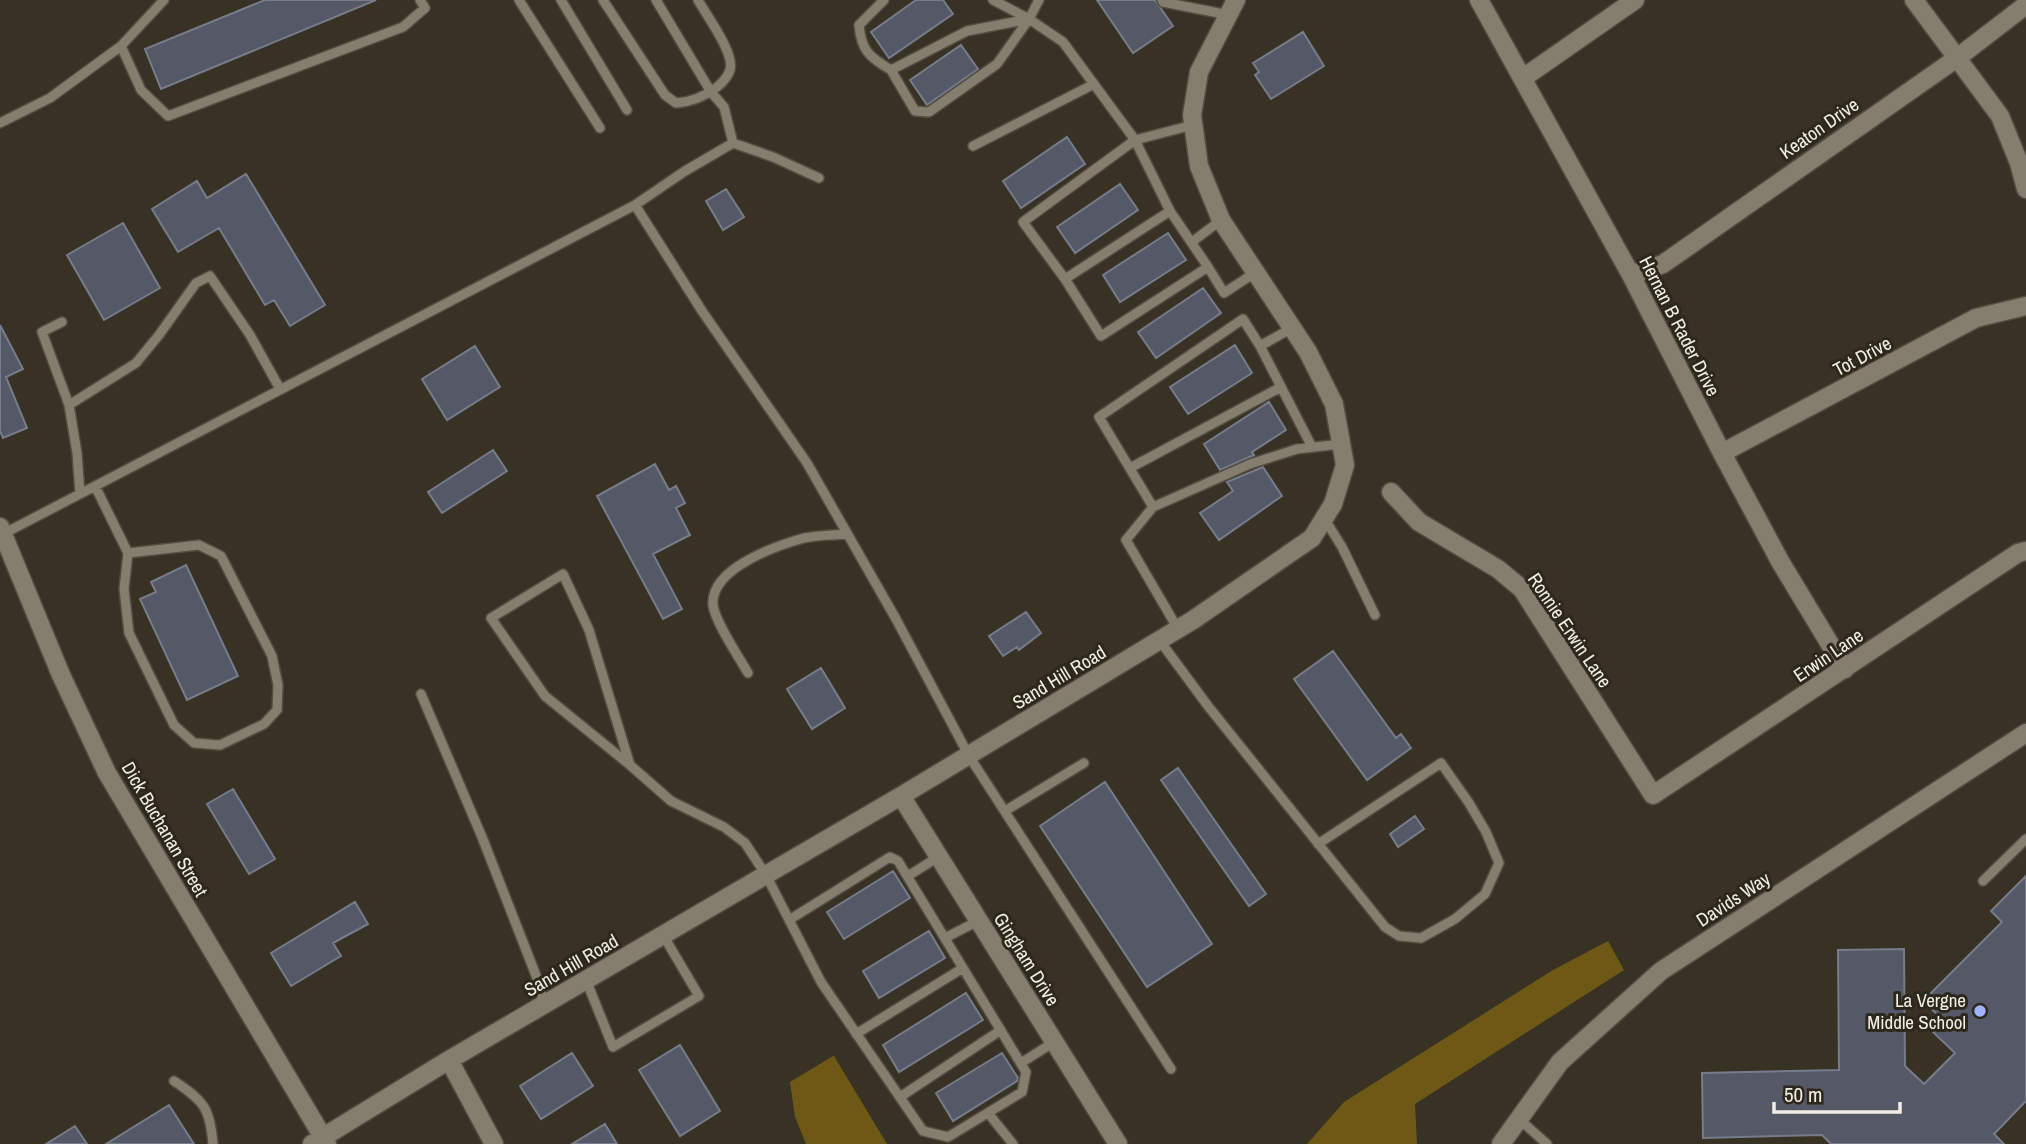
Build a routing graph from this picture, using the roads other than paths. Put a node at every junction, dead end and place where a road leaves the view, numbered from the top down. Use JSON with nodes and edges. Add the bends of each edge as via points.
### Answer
{"nodes":[{"id":1,"x":164,"y":0,"type":"edge"},
{"id":2,"x":420,"y":0,"type":"edge"},
{"id":3,"x":519,"y":0,"type":"edge"},
{"id":4,"x":561,"y":0,"type":"edge"},
{"id":5,"x":603,"y":0,"type":"edge"},
{"id":6,"x":656,"y":0,"type":"edge"},
{"id":7,"x":698,"y":0,"type":"edge"},
{"id":8,"x":884,"y":0,"type":"edge"},
{"id":9,"x":993,"y":0,"type":"edge"},
{"id":10,"x":1039,"y":0,"type":"edge"},
{"id":11,"x":1162,"y":0,"type":"edge"},
{"id":12,"x":1479,"y":0,"type":"edge"},
{"id":13,"x":1635,"y":0,"type":"edge"},
{"id":14,"x":1914,"y":0,"type":"edge"},
{"id":15,"x":2026,"y":5,"type":"edge"},
{"id":16,"x":1232,"y":8,"type":"edge"},
{"id":17,"x":1029,"y":19,"type":"junction"},
{"id":18,"x":121,"y":46,"type":"junction"},
{"id":19,"x":1956,"y":58,"type":"junction"},
{"id":20,"x":891,"y":70,"type":"junction"},
{"id":21,"x":1523,"y":78,"type":"junction"},
{"id":22,"x":1094,"y":84,"type":"junction"},
{"id":23,"x":711,"y":92,"type":"junction"},
{"id":24,"x":626,"y":110,"type":"dead end"},
{"id":25,"x":0,"y":123,"type":"edge"},
{"id":26,"x":1193,"y":125,"type":"junction"},
{"id":27,"x":600,"y":128,"type":"dead end"},
{"id":28,"x":1135,"y":141,"type":"junction"},
{"id":29,"x":733,"y":143,"type":"junction"},
{"id":30,"x":973,"y":146,"type":"dead end"},
{"id":31,"x":819,"y":178,"type":"dead end"},
{"id":32,"x":2026,"y":189,"type":"edge"},
{"id":33,"x":635,"y":205,"type":"junction"},
{"id":34,"x":1170,"y":211,"type":"junction"},
{"id":35,"x":1221,"y":220,"type":"junction"},
{"id":36,"x":1192,"y":242,"type":"junction"},
{"id":37,"x":1208,"y":267,"type":"junction"},
{"id":38,"x":1256,"y":272,"type":"junction"},
{"id":39,"x":1631,"y":275,"type":"junction"},
{"id":40,"x":1065,"y":279,"type":"junction"},
{"id":41,"x":2026,"y":306,"type":"edge"},
{"id":42,"x":62,"y":322,"type":"dead end"},
{"id":43,"x":1292,"y":328,"type":"junction"},
{"id":44,"x":1260,"y":346,"type":"junction"},
{"id":45,"x":1281,"y":387,"type":"junction"},
{"id":46,"x":280,"y":389,"type":"junction"},
{"id":47,"x":69,"y":405,"type":"junction"},
{"id":48,"x":1341,"y":444,"type":"junction"},
{"id":49,"x":1312,"y":447,"type":"junction"},
{"id":50,"x":1722,"y":453,"type":"junction"},
{"id":51,"x":1130,"y":468,"type":"junction"},
{"id":52,"x":95,"y":486,"type":"junction"},
{"id":53,"x":1391,"y":492,"type":"dead end"},
{"id":54,"x":80,"y":494,"type":"junction"},
{"id":55,"x":1153,"y":507,"type":"junction"},
{"id":56,"x":1324,"y":518,"type":"junction"},
{"id":57,"x":1,"y":531,"type":"edge"},
{"id":58,"x":847,"y":534,"type":"junction"},
{"id":59,"x":2026,"y":551,"type":"edge"},
{"id":60,"x":128,"y":553,"type":"junction"},
{"id":61,"x":1375,"y":615,"type":"dead end"},
{"id":62,"x":1178,"y":629,"type":"junction"},
{"id":63,"x":1160,"y":641,"type":"junction"},
{"id":64,"x":1845,"y":669,"type":"junction"},
{"id":65,"x":748,"y":673,"type":"dead end"},
{"id":66,"x":421,"y":694,"type":"dead end"},
{"id":67,"x":2026,"y":733,"type":"edge"},
{"id":68,"x":969,"y":755,"type":"junction"},
{"id":69,"x":1084,"y":764,"type":"dead end"},
{"id":70,"x":630,"y":765,"type":"junction"},
{"id":71,"x":1653,"y":795,"type":"joint"},
{"id":72,"x":901,"y":796,"type":"junction"},
{"id":73,"x":1005,"y":811,"type":"junction"},
{"id":74,"x":2026,"y":839,"type":"edge"},
{"id":75,"x":1318,"y":844,"type":"junction"},
{"id":76,"x":939,"y":857,"type":"junction"},
{"id":77,"x":766,"y":875,"type":"junction"},
{"id":78,"x":908,"y":876,"type":"junction"},
{"id":79,"x":1983,"y":881,"type":"dead end"},
{"id":80,"x":789,"y":920,"type":"junction"},
{"id":81,"x":978,"y":921,"type":"junction"},
{"id":82,"x":663,"y":935,"type":"junction"},
{"id":83,"x":945,"y":938,"type":"junction"},
{"id":84,"x":963,"y":968,"type":"junction"},
{"id":85,"x":586,"y":980,"type":"junction"},
{"id":86,"x":544,"y":1005,"type":"junction"},
{"id":87,"x":1001,"y":1030,"type":"junction"},
{"id":88,"x":856,"y":1034,"type":"junction"},
{"id":89,"x":1054,"y":1042,"type":"junction"},
{"id":90,"x":449,"y":1060,"type":"junction"},
{"id":91,"x":1021,"y":1063,"type":"junction"},
{"id":92,"x":1171,"y":1069,"type":"dead end"},
{"id":93,"x":174,"y":1081,"type":"dead end"},
{"id":94,"x":900,"y":1097,"type":"junction"},
{"id":95,"x":988,"y":1113,"type":"junction"},
{"id":96,"x":1519,"y":1119,"type":"junction"},
{"id":97,"x":321,"y":1142,"type":"edge"},
{"id":98,"x":213,"y":1144,"type":"edge"},
{"id":99,"x":494,"y":1144,"type":"edge"},
{"id":100,"x":1013,"y":1144,"type":"edge"},
{"id":101,"x":1118,"y":1144,"type":"edge"},
{"id":102,"x":1501,"y":1144,"type":"edge"},
{"id":103,"x":1547,"y":1144,"type":"edge"}],
"edges":[{"from":1,"to":18,"type":"lane"},
{"from":2,"to":18,"type":"lane","via":[[425,8],[403,27],[169,116],[141,90]]},
{"from":3,"to":27,"type":"lane"},
{"from":4,"to":24,"type":"lane"},
{"from":5,"to":23,"type":"lane","via":[[665,95],[676,103],[687,103]]},
{"from":6,"to":23,"type":"lane"},
{"from":7,"to":23,"type":"lane","via":[[730,56],[730,69]]},
{"from":8,"to":20,"type":"lane","via":[[859,25],[860,41],[873,59]]},
{"from":9,"to":17,"type":"lane"},
{"from":10,"to":17,"type":"lane"},
{"from":11,"to":16,"type":"lane"},
{"from":12,"to":21,"type":"street","name":"Hernan B Rader Drive"},
{"from":13,"to":21,"type":"street"},
{"from":14,"to":19,"type":"street"},
{"from":15,"to":19,"type":"street","name":"Keaton Drive"},
{"from":16,"to":26,"type":"street","name":"Sand Hill Road","via":[[1199,72]]},
{"from":17,"to":20,"type":"lane","via":[[967,31]]},
{"from":17,"to":20,"type":"lane","via":[[997,64],[929,112],[915,111]]},
{"from":17,"to":22,"type":"lane","via":[[1063,42]]},
{"from":18,"to":25,"type":"lane","via":[[50,98]]},
{"from":19,"to":32,"type":"street","via":[[2000,116]]},
{"from":19,"to":39,"type":"street","name":"Keaton Drive","via":[[1662,264]]},
{"from":21,"to":39,"type":"street","name":"Hernan B Rader Drive"},
{"from":22,"to":28,"type":"lane"},
{"from":22,"to":30,"type":"lane"},
{"from":23,"to":29,"type":"lane","via":[[724,107]]},
{"from":26,"to":28,"type":"lane"},
{"from":26,"to":35,"type":"street","name":"Sand Hill Road","via":[[1199,166]]},
{"from":28,"to":34,"type":"lane"},
{"from":28,"to":40,"type":"lane","via":[[1023,222]]},
{"from":29,"to":31,"type":"lane"},
{"from":29,"to":33,"type":"lane"},
{"from":33,"to":46,"type":"lane"},
{"from":33,"to":58,"type":"lane","via":[[807,464]]},
{"from":34,"to":36,"type":"lane"},
{"from":34,"to":40,"type":"lane"},
{"from":35,"to":36,"type":"lane"},
{"from":35,"to":38,"type":"street","name":"Sand Hill Road"},
{"from":36,"to":37,"type":"lane"},
{"from":37,"to":38,"type":"lane","via":[[1224,293]]},
{"from":37,"to":40,"type":"lane","via":[[1101,336]]},
{"from":38,"to":43,"type":"street","name":"Sand Hill Road"},
{"from":39,"to":50,"type":"street","name":"Hernan B Rader Drive"},
{"from":41,"to":50,"type":"street","name":"Tot Drive","via":[[1976,318]]},
{"from":42,"to":47,"type":"lane","via":[[42,332]]},
{"from":43,"to":44,"type":"lane"},
{"from":43,"to":48,"type":"street","name":"Sand Hill Road","via":[[1334,404]]},
{"from":44,"to":45,"type":"lane"},
{"from":44,"to":51,"type":"lane","via":[[1243,319],[1099,417]]},
{"from":45,"to":49,"type":"lane"},
{"from":45,"to":51,"type":"lane"},
{"from":46,"to":47,"type":"lane","via":[[210,276],[196,283],[136,363]]},
{"from":46,"to":52,"type":"lane"},
{"from":47,"to":54,"type":"lane"},
{"from":48,"to":49,"type":"lane"},
{"from":48,"to":56,"type":"street","name":"Sand Hill Road","via":[[1345,465]]},
{"from":49,"to":55,"type":"lane","via":[[1250,464]]},
{"from":50,"to":64,"type":"street","name":"Hernan B Rader Drive"},
{"from":51,"to":55,"type":"lane"},
{"from":52,"to":54,"type":"lane"},
{"from":52,"to":60,"type":"lane"},
{"from":53,"to":71,"type":"street","name":"Ronnie Erwin Lane","via":[[1419,522],[1499,569],[1522,589]]},
{"from":54,"to":57,"type":"lane"},
{"from":55,"to":62,"type":"lane","via":[[1126,540]]},
{"from":56,"to":61,"type":"lane"},
{"from":56,"to":62,"type":"street","name":"Sand Hill Road","via":[[1312,538]]},
{"from":57,"to":97,"type":"street","name":"Dick Buchanan Street","via":[[107,773]]},
{"from":58,"to":65,"type":"lane","via":[[806,538],[772,548],[722,579],[713,595],[713,608]]},
{"from":58,"to":68,"type":"lane"},
{"from":59,"to":64,"type":"street","name":"Erwin Lane"},
{"from":60,"to":60,"type":"lane","via":[[124,589],[129,633],[174,725],[194,743],[220,745],[264,724],[277,710],[272,656],[221,556],[199,545]]},
{"from":62,"to":63,"type":"street","name":"Sand Hill Road"},
{"from":63,"to":68,"type":"street","name":"Sand Hill Road"},
{"from":63,"to":75,"type":"lane"},
{"from":64,"to":71,"type":"street","name":"Erwin Lane"},
{"from":66,"to":86,"type":"lane","via":[[482,837]]},
{"from":67,"to":96,"type":"street","name":"Davids Way","via":[[1661,971],[1560,1062]]},
{"from":68,"to":72,"type":"street","name":"Sand Hill Road"},
{"from":68,"to":73,"type":"lane"},
{"from":69,"to":73,"type":"lane"},
{"from":70,"to":70,"type":"lane","via":[[589,630],[563,574],[491,618],[545,696]]},
{"from":70,"to":77,"type":"lane","via":[[671,801],[724,827],[745,843]]},
{"from":72,"to":76,"type":"street","name":"Gingham Drive"},
{"from":72,"to":77,"type":"street","name":"Sand Hill Road"},
{"from":73,"to":92,"type":"lane"},
{"from":74,"to":79,"type":"lane"},
{"from":75,"to":75,"type":"lane","via":[[1385,927],[1399,936],[1421,938],[1455,919],[1485,894],[1499,863],[1486,832],[1441,763]]},
{"from":76,"to":78,"type":"lane"},
{"from":76,"to":81,"type":"street","name":"Gingham Drive"},
{"from":77,"to":80,"type":"lane"},
{"from":77,"to":82,"type":"street","name":"Sand Hill Road"},
{"from":78,"to":80,"type":"lane","via":[[890,857]]},
{"from":78,"to":83,"type":"lane"},
{"from":80,"to":88,"type":"lane","via":[[821,982]]},
{"from":81,"to":83,"type":"lane"},
{"from":81,"to":89,"type":"street","name":"Gingham Drive"},
{"from":82,"to":85,"type":"street","name":"Sand Hill Road"},
{"from":82,"to":85,"type":"lane","via":[[699,996],[613,1047]]},
{"from":83,"to":84,"type":"lane"},
{"from":84,"to":87,"type":"lane"},
{"from":84,"to":88,"type":"lane"},
{"from":85,"to":86,"type":"street","name":"Sand Hill Road"},
{"from":86,"to":90,"type":"street","name":"Sand Hill Road"},
{"from":87,"to":91,"type":"lane"},
{"from":87,"to":94,"type":"lane"},
{"from":88,"to":94,"type":"lane"},
{"from":89,"to":91,"type":"lane"},
{"from":89,"to":101,"type":"street","name":"Gingham Drive"},
{"from":90,"to":97,"type":"street","name":"Sand Hill Road"},
{"from":90,"to":99,"type":"street"},
{"from":91,"to":95,"type":"lane","via":[[1026,1072],[1022,1092]]},
{"from":93,"to":98,"type":"lane","via":[[203,1104]]},
{"from":94,"to":95,"type":"lane","via":[[923,1131],[948,1137]]},
{"from":95,"to":100,"type":"lane"},
{"from":96,"to":102,"type":"street","name":"Davids Way"},
{"from":96,"to":103,"type":"lane"}]}
